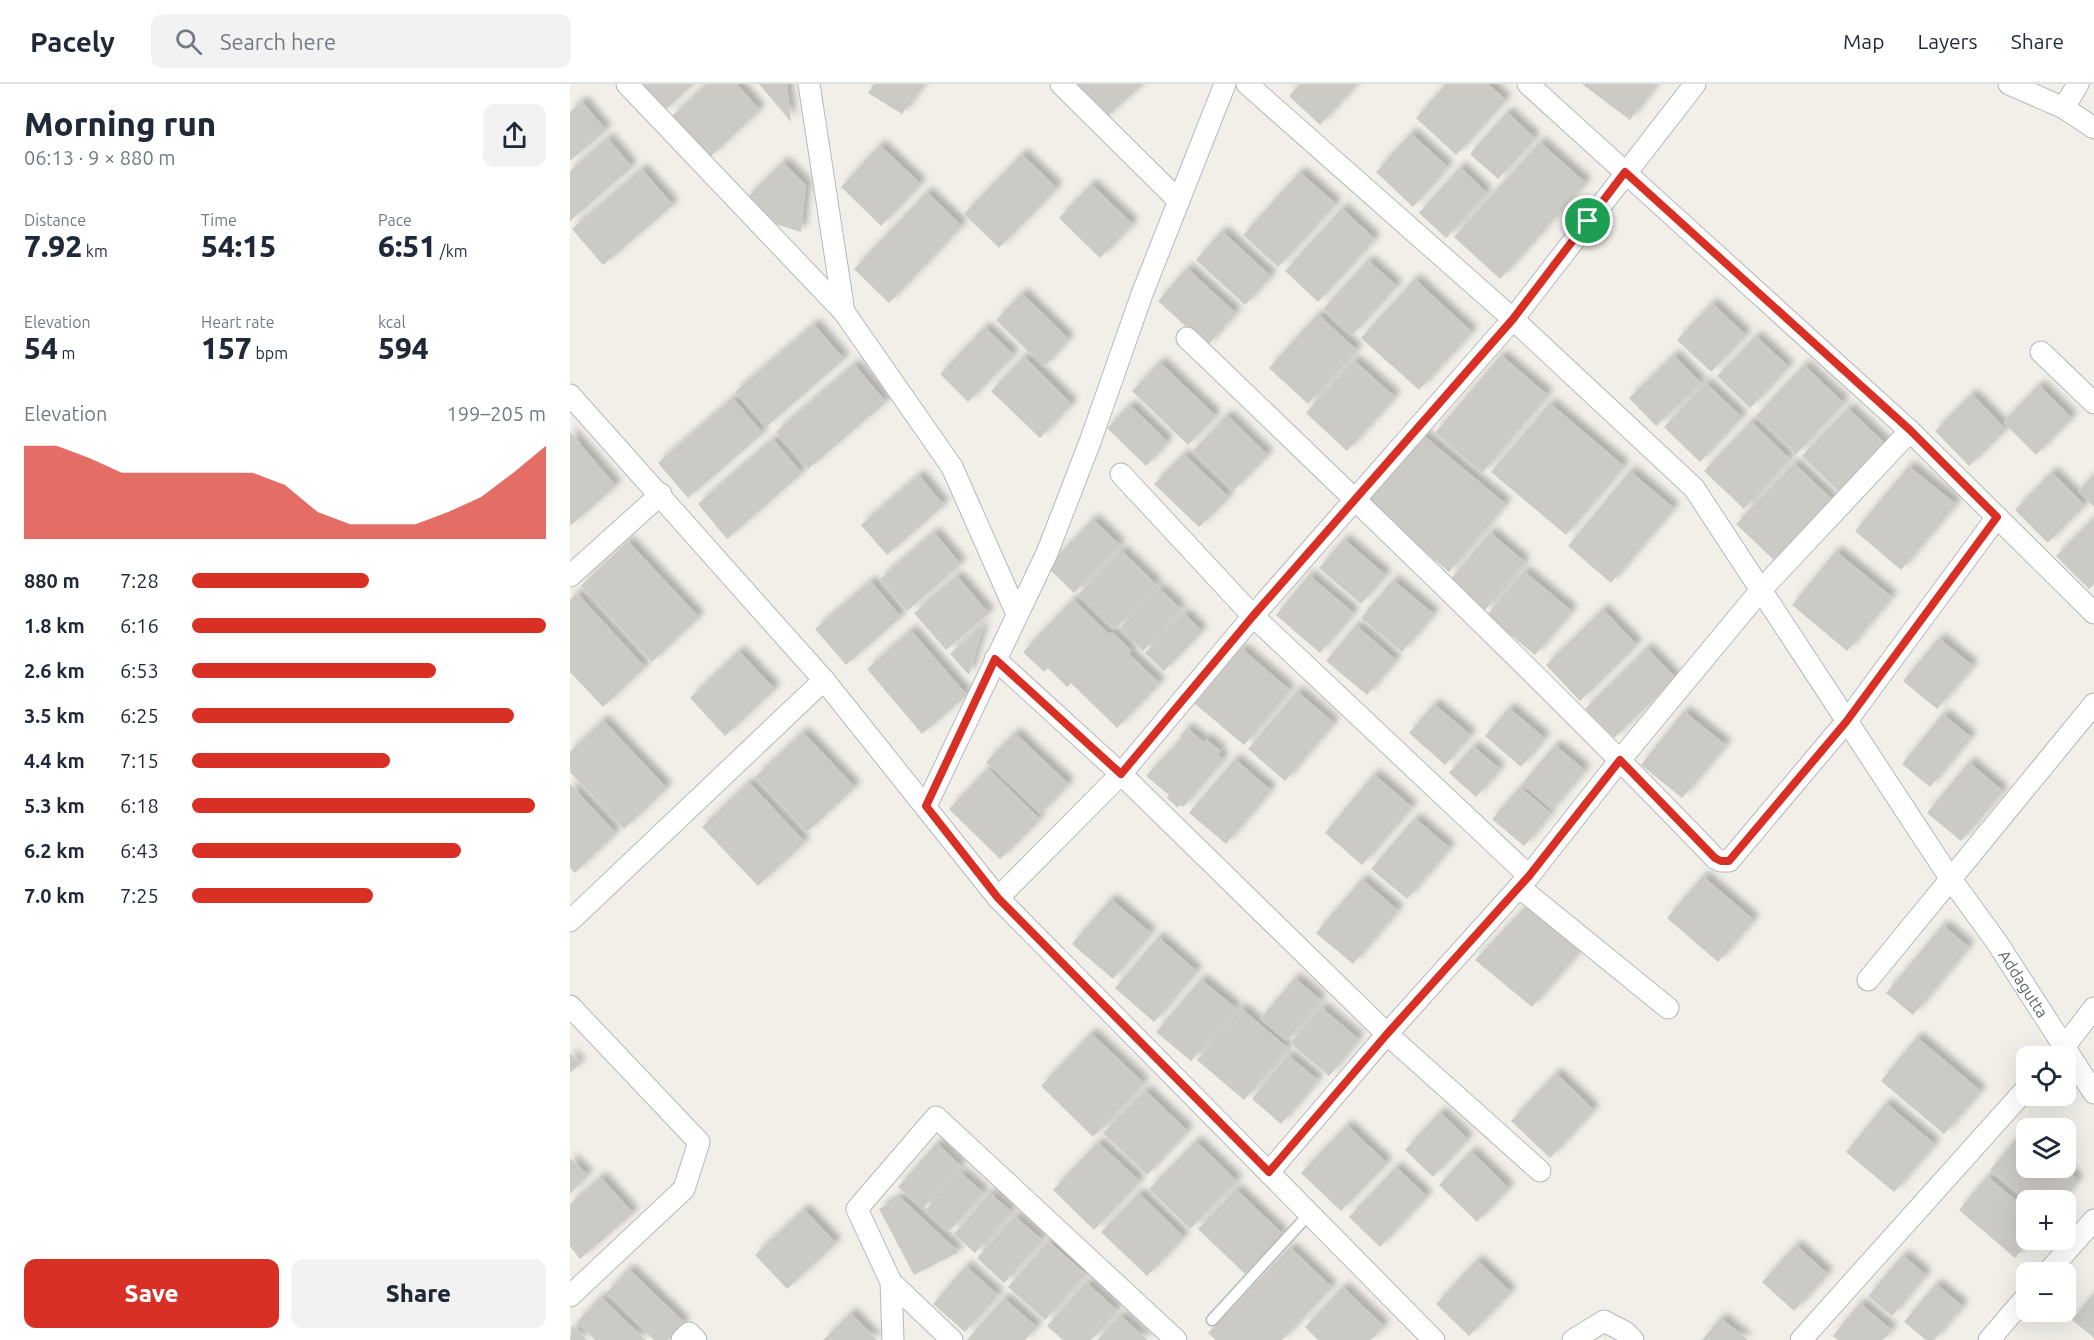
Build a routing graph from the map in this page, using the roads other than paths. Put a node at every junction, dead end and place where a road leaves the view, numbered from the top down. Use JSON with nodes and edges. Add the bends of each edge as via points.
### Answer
{"nodes":[{"id":1,"x":627,"y":84,"type":"edge"},
{"id":2,"x":809,"y":84,"type":"edge"},
{"id":3,"x":1061,"y":84,"type":"edge"},
{"id":4,"x":1225,"y":84,"type":"edge"},
{"id":5,"x":1247,"y":84,"type":"edge"},
{"id":6,"x":1528,"y":84,"type":"edge"},
{"id":7,"x":1695,"y":84,"type":"edge"},
{"id":8,"x":2009,"y":84,"type":"edge"},
{"id":9,"x":2078,"y":84,"type":"edge"},
{"id":10,"x":2064,"y":108,"type":"junction"},
{"id":11,"x":2094,"y":128,"type":"edge"},
{"id":12,"x":1625,"y":172,"type":"junction"},
{"id":13,"x":1179,"y":201,"type":"junction"},
{"id":14,"x":844,"y":312,"type":"junction"},
{"id":15,"x":1513,"y":319,"type":"junction"},
{"id":16,"x":1187,"y":338,"type":"dead end"},
{"id":17,"x":2041,"y":352,"type":"dead end"},
{"id":18,"x":570,"y":395,"type":"edge"},
{"id":19,"x":2094,"y":403,"type":"edge"},
{"id":20,"x":1910,"y":430,"type":"junction"},
{"id":21,"x":1121,"y":474,"type":"dead end"},
{"id":22,"x":661,"y":494,"type":"junction"},
{"id":23,"x":1355,"y":500,"type":"junction"},
{"id":24,"x":1997,"y":517,"type":"junction"},
{"id":25,"x":570,"y":576,"type":"edge"},
{"id":26,"x":1760,"y":591,"type":"junction"},
{"id":27,"x":2094,"y":613,"type":"edge"},
{"id":28,"x":1017,"y":614,"type":"junction"},
{"id":29,"x":1253,"y":616,"type":"junction"},
{"id":30,"x":995,"y":659,"type":"junction"},
{"id":31,"x":824,"y":680,"type":"junction"},
{"id":32,"x":2094,"y":704,"type":"edge"},
{"id":33,"x":1846,"y":722,"type":"junction"},
{"id":34,"x":1620,"y":760,"type":"junction"},
{"id":35,"x":1121,"y":774,"type":"junction"},
{"id":36,"x":926,"y":806,"type":"junction"},
{"id":37,"x":1950,"y":878,"type":"junction"},
{"id":38,"x":1524,"y":881,"type":"junction"},
{"id":39,"x":998,"y":898,"type":"junction"},
{"id":40,"x":570,"y":921,"type":"edge"},
{"id":41,"x":1868,"y":981,"type":"dead end"},
{"id":42,"x":570,"y":1006,"type":"edge"},
{"id":43,"x":1668,"y":1008,"type":"dead end"},
{"id":44,"x":2094,"y":1008,"type":"edge"},
{"id":45,"x":1387,"y":1034,"type":"junction"},
{"id":46,"x":2058,"y":1046,"type":"edge"},
{"id":47,"x":2065,"y":1046,"type":"edge"},
{"id":48,"x":2076,"y":1071,"type":"edge"},
{"id":49,"x":2094,"y":1094,"type":"edge"},
{"id":50,"x":2016,"y":1100,"type":"edge"},
{"id":51,"x":1540,"y":1171,"type":"dead end"},
{"id":52,"x":1269,"y":1172,"type":"junction"},
{"id":53,"x":1309,"y":1214,"type":"junction"},
{"id":54,"x":2094,"y":1220,"type":"edge"},
{"id":55,"x":2057,"y":1262,"type":"edge"},
{"id":56,"x":891,"y":1282,"type":"junction"},
{"id":57,"x":570,"y":1296,"type":"edge"},
{"id":58,"x":2016,"y":1309,"type":"edge"},
{"id":59,"x":1212,"y":1320,"type":"dead end"},
{"id":60,"x":682,"y":1340,"type":"edge"},
{"id":61,"x":696,"y":1340,"type":"edge"},
{"id":62,"x":893,"y":1340,"type":"edge"},
{"id":63,"x":952,"y":1340,"type":"edge"},
{"id":64,"x":1176,"y":1340,"type":"edge"},
{"id":65,"x":1434,"y":1340,"type":"edge"},
{"id":66,"x":1574,"y":1340,"type":"edge"},
{"id":67,"x":1633,"y":1340,"type":"edge"},
{"id":68,"x":1801,"y":1340,"type":"edge"},
{"id":69,"x":1989,"y":1340,"type":"edge"}],
"edges":[{"from":1,"to":14,"type":"street"},
{"from":2,"to":14,"type":"street"},
{"from":3,"to":13,"type":"street"},
{"from":4,"to":13,"type":"street"},
{"from":5,"to":15,"type":"street","name":"Addagutta"},
{"from":6,"to":12,"type":"street"},
{"from":7,"to":12,"type":"street"},
{"from":8,"to":10,"type":"street"},
{"from":9,"to":10,"type":"street"},
{"from":10,"to":11,"type":"street"},
{"from":12,"to":15,"type":"street"},
{"from":12,"to":20,"type":"street"},
{"from":13,"to":28,"type":"street","via":[[1047,553]]},
{"from":14,"to":28,"type":"street","via":[[952,467]]},
{"from":15,"to":23,"type":"street"},
{"from":15,"to":26,"type":"street","name":"Addagutta","via":[[1694,488]]},
{"from":16,"to":23,"type":"street"},
{"from":17,"to":19,"type":"street"},
{"from":18,"to":22,"type":"street"},
{"from":20,"to":24,"type":"street"},
{"from":20,"to":26,"type":"street"},
{"from":21,"to":29,"type":"street"},
{"from":22,"to":25,"type":"street"},
{"from":22,"to":31,"type":"street"},
{"from":23,"to":29,"type":"street"},
{"from":23,"to":34,"type":"street"},
{"from":24,"to":27,"type":"street"},
{"from":24,"to":33,"type":"street"},
{"from":26,"to":33,"type":"street","name":"Addagutta"},
{"from":26,"to":34,"type":"street"},
{"from":28,"to":30,"type":"street"},
{"from":29,"to":35,"type":"street"},
{"from":29,"to":38,"type":"street"},
{"from":30,"to":35,"type":"street"},
{"from":30,"to":36,"type":"street"},
{"from":31,"to":36,"type":"street"},
{"from":31,"to":40,"type":"street"},
{"from":32,"to":37,"type":"street"},
{"from":33,"to":34,"type":"street","via":[[1729,861],[1715,858]]},
{"from":33,"to":37,"type":"street","name":"Addagutta"},
{"from":34,"to":38,"type":"street"},
{"from":35,"to":39,"type":"street"},
{"from":35,"to":45,"type":"street"},
{"from":36,"to":39,"type":"street"},
{"from":37,"to":41,"type":"street"},
{"from":37,"to":46,"type":"street","name":"Addagutta","via":[[1996,941]]},
{"from":38,"to":43,"type":"street"},
{"from":38,"to":45,"type":"street"},
{"from":39,"to":52,"type":"street"},
{"from":42,"to":57,"type":"street","via":[[699,1142],[684,1189]]},
{"from":44,"to":47,"type":"street"},
{"from":45,"to":51,"type":"street"},
{"from":45,"to":52,"type":"street"},
{"from":48,"to":49,"type":"street","name":"Addagutta"},
{"from":50,"to":68,"type":"street"},
{"from":52,"to":53,"type":"street"},
{"from":53,"to":59,"type":"lane"},
{"from":53,"to":65,"type":"street"},
{"from":54,"to":55,"type":"street"},
{"from":56,"to":62,"type":"street"},
{"from":56,"to":63,"type":"street"},
{"from":56,"to":64,"type":"street","via":[[857,1209],[936,1117]]},
{"from":58,"to":69,"type":"street"},
{"from":60,"to":61,"type":"street","via":[[689,1333]]},
{"from":66,"to":67,"type":"street","via":[[1604,1321]]}]}
